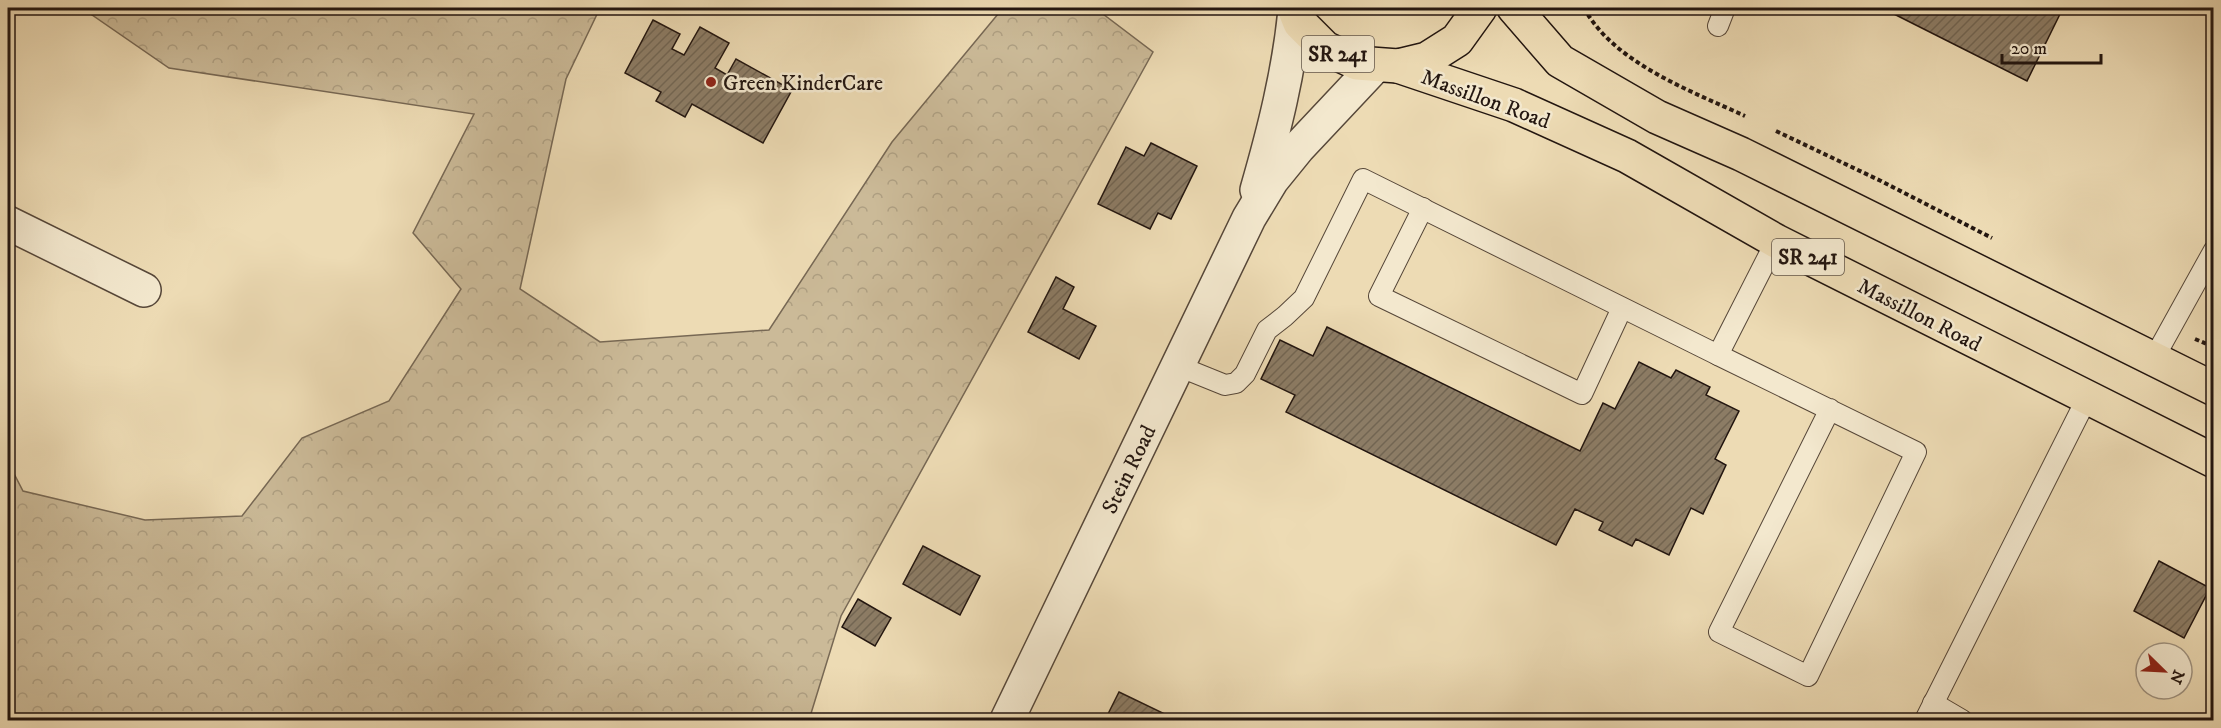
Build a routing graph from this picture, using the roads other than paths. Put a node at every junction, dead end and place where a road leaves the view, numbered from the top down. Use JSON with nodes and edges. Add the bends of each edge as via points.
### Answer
{"nodes":[{"id":1,"x":1480,"y":8,"type":"edge"},
{"id":2,"x":1514,"y":8,"type":"edge"},
{"id":3,"x":1294,"y":9,"type":"edge"},
{"id":4,"x":1387,"y":66,"type":"junction"},
{"id":5,"x":1423,"y":207,"type":"junction"},
{"id":6,"x":1249,"y":218,"type":"junction"},
{"id":7,"x":8,"y":223,"type":"edge"},
{"id":8,"x":1776,"y":241,"type":"junction"},
{"id":9,"x":2214,"y":250,"type":"edge"},
{"id":10,"x":144,"y":290,"type":"dead end"},
{"id":11,"x":1622,"y":309,"type":"junction"},
{"id":12,"x":1718,"y":355,"type":"junction"},
{"id":13,"x":2153,"y":360,"type":"junction"},
{"id":14,"x":1178,"y":366,"type":"junction"},
{"id":15,"x":2214,"y":389,"type":"edge"},
{"id":16,"x":2087,"y":398,"type":"junction"},
{"id":17,"x":1830,"y":409,"type":"junction"},
{"id":18,"x":2214,"y":461,"type":"edge"},
{"id":19,"x":1929,"y":712,"type":"edge"},
{"id":20,"x":1007,"y":720,"type":"edge"},
{"id":21,"x":1962,"y":720,"type":"edge"}],
"edges":[{"from":1,"to":4,"type":"main road","via":[[1457,40],[1427,59]]},
{"from":2,"to":13,"type":"main road","number":"SR 241","via":[[1560,61],[1657,117],[1741,154]]},
{"from":3,"to":4,"type":"main road","number":"SR 241","via":[[1300,22],[1325,48],[1357,63]]},
{"from":3,"to":6,"type":"street","name":"Stein Road","via":[[1278,115]]},
{"from":4,"to":6,"type":"street","name":"Stein Road","via":[[1298,148]]},
{"from":4,"to":8,"type":"main road","name":"Massillon Road","number":"SR 241","via":[[1514,105],[1627,156]]},
{"from":5,"to":11,"type":"lane"},
{"from":5,"to":11,"type":"lane","via":[[1379,297],[1582,394]]},
{"from":5,"to":14,"type":"lane","via":[[1363,179],[1304,298],[1267,330],[1245,374],[1236,383],[1225,385]]},
{"from":6,"to":14,"type":"street","name":"Stein Road"},
{"from":7,"to":10,"type":"street"},
{"from":8,"to":12,"type":"lane"},
{"from":8,"to":16,"type":"main road","name":"Massillon Road","number":"SR 241"},
{"from":9,"to":13,"type":"lane"},
{"from":11,"to":12,"type":"lane"},
{"from":12,"to":17,"type":"lane"},
{"from":13,"to":15,"type":"main road","number":"SR 241"},
{"from":14,"to":20,"type":"street","name":"Stein Road"},
{"from":16,"to":18,"type":"main road","name":"Massillon Road","number":"SR 241"},
{"from":16,"to":19,"type":"lane"},
{"from":17,"to":17,"type":"lane","via":[[1916,452],[1809,676],[1719,632]]},
{"from":19,"to":21,"type":"lane"}]}
